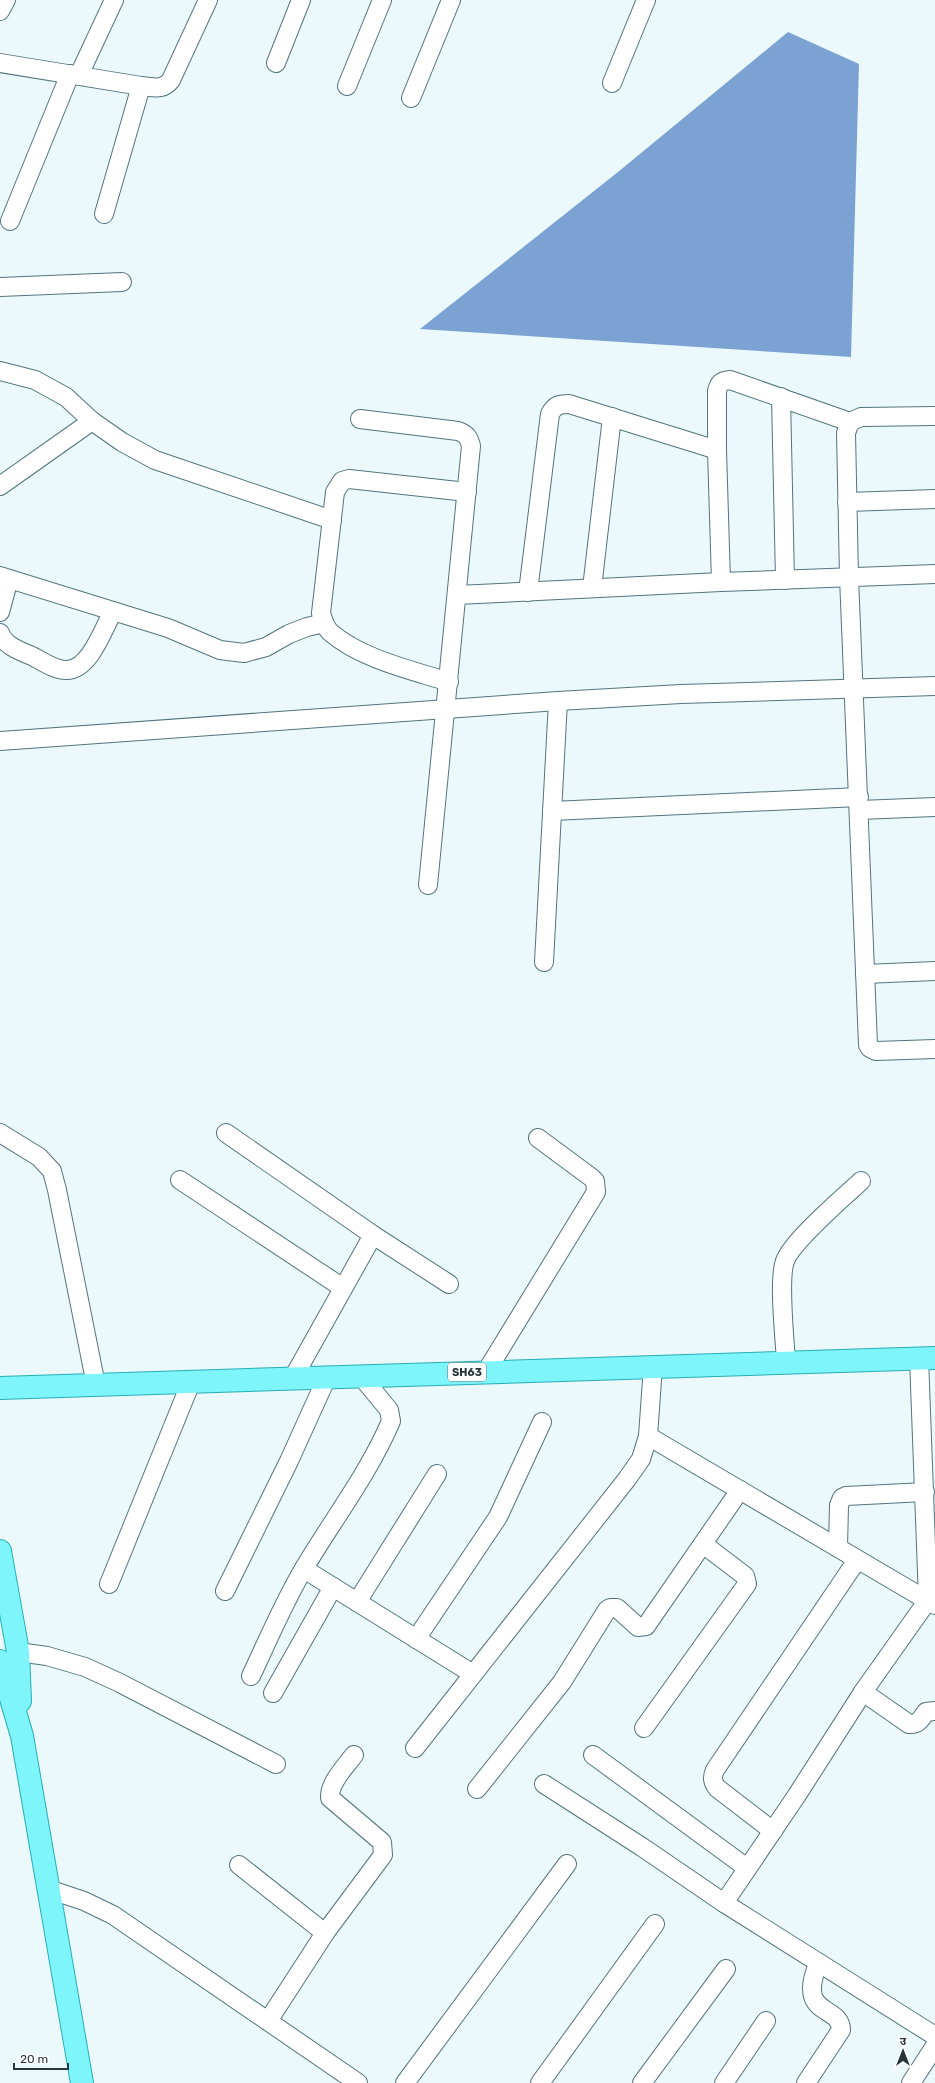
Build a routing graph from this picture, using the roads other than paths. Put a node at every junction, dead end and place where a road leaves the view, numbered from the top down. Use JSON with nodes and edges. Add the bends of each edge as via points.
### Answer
{"nodes":[{"id":1,"x":6,"y":0,"type":"edge"},
{"id":2,"x":114,"y":0,"type":"edge"},
{"id":3,"x":208,"y":0,"type":"edge"},
{"id":4,"x":301,"y":0,"type":"edge"},
{"id":5,"x":382,"y":0,"type":"edge"},
{"id":6,"x":451,"y":0,"type":"edge"},
{"id":7,"x":646,"y":0,"type":"edge"},
{"id":8,"x":0,"y":12,"type":"edge"},
{"id":9,"x":0,"y":63,"type":"edge"},
{"id":10,"x":276,"y":63,"type":"dead end"},
{"id":11,"x":74,"y":74,"type":"junction"},
{"id":12,"x":612,"y":82,"type":"dead end"},
{"id":13,"x":141,"y":86,"type":"junction"},
{"id":14,"x":347,"y":86,"type":"dead end"},
{"id":15,"x":411,"y":98,"type":"dead end"},
{"id":16,"x":104,"y":214,"type":"dead end"},
{"id":17,"x":10,"y":222,"type":"dead end"},
{"id":18,"x":122,"y":282,"type":"dead end"},
{"id":19,"x":0,"y":287,"type":"edge"},
{"id":20,"x":0,"y":371,"type":"edge"},
{"id":21,"x":782,"y":397,"type":"junction"},
{"id":22,"x":935,"y":416,"type":"edge"},
{"id":23,"x":612,"y":417,"type":"junction"},
{"id":24,"x":360,"y":419,"type":"dead end"},
{"id":25,"x":92,"y":421,"type":"junction"},
{"id":26,"x":850,"y":422,"type":"junction"},
{"id":27,"x":717,"y":450,"type":"junction"},
{"id":28,"x":0,"y":486,"type":"edge"},
{"id":29,"x":467,"y":492,"type":"junction"},
{"id":30,"x":935,"y":499,"type":"edge"},
{"id":31,"x":847,"y":502,"type":"junction"},
{"id":32,"x":332,"y":520,"type":"junction"},
{"id":33,"x":935,"y":574,"type":"edge"},
{"id":34,"x":849,"y":577,"type":"junction"},
{"id":35,"x":4,"y":578,"type":"edge"},
{"id":36,"x":785,"y":580,"type":"junction"},
{"id":37,"x":721,"y":582,"type":"junction"},
{"id":38,"x":592,"y":588,"type":"junction"},
{"id":39,"x":528,"y":592,"type":"junction"},
{"id":40,"x":457,"y":595,"type":"junction"},
{"id":41,"x":113,"y":611,"type":"junction"},
{"id":42,"x":0,"y":612,"type":"edge"},
{"id":43,"x":324,"y":623,"type":"junction"},
{"id":44,"x":0,"y":633,"type":"edge"},
{"id":45,"x":449,"y":682,"type":"junction"},
{"id":46,"x":935,"y":686,"type":"edge"},
{"id":47,"x":854,"y":688,"type":"junction"},
{"id":48,"x":558,"y":701,"type":"junction"},
{"id":49,"x":447,"y":708,"type":"junction"},
{"id":50,"x":0,"y":741,"type":"edge"},
{"id":51,"x":859,"y":804,"type":"junction"},
{"id":52,"x":935,"y":807,"type":"edge"},
{"id":53,"x":552,"y":811,"type":"junction"},
{"id":54,"x":428,"y":885,"type":"dead end"},
{"id":55,"x":544,"y":962,"type":"dead end"},
{"id":56,"x":935,"y":971,"type":"edge"},
{"id":57,"x":865,"y":974,"type":"junction"},
{"id":58,"x":935,"y":1049,"type":"edge"},
{"id":59,"x":0,"y":1133,"type":"edge"},
{"id":60,"x":226,"y":1133,"type":"dead end"},
{"id":61,"x":538,"y":1138,"type":"dead end"},
{"id":62,"x":180,"y":1180,"type":"dead end"},
{"id":63,"x":861,"y":1181,"type":"dead end"},
{"id":64,"x":373,"y":1235,"type":"junction"},
{"id":65,"x":449,"y":1284,"type":"dead end"},
{"id":66,"x":343,"y":1288,"type":"junction"},
{"id":67,"x":927,"y":1358,"type":"edge"},
{"id":68,"x":786,"y":1362,"type":"junction"},
{"id":69,"x":653,"y":1366,"type":"junction"},
{"id":70,"x":486,"y":1372,"type":"junction"},
{"id":71,"x":361,"y":1376,"type":"junction"},
{"id":72,"x":327,"y":1377,"type":"junction"},
{"id":73,"x":293,"y":1378,"type":"junction"},
{"id":74,"x":191,"y":1382,"type":"junction"},
{"id":75,"x":96,"y":1385,"type":"junction"},
{"id":76,"x":0,"y":1388,"type":"edge"},
{"id":77,"x":542,"y":1422,"type":"dead end"},
{"id":78,"x":648,"y":1436,"type":"junction"},
{"id":79,"x":437,"y":1474,"type":"dead end"},
{"id":80,"x":740,"y":1490,"type":"junction"},
{"id":81,"x":924,"y":1492,"type":"junction"},
{"id":82,"x":703,"y":1544,"type":"junction"},
{"id":83,"x":838,"y":1548,"type":"junction"},
{"id":84,"x":0,"y":1551,"type":"edge"},
{"id":85,"x":857,"y":1560,"type":"junction"},
{"id":86,"x":304,"y":1569,"type":"junction"},
{"id":87,"x":109,"y":1584,"type":"dead end"},
{"id":88,"x":333,"y":1587,"type":"junction"},
{"id":89,"x":225,"y":1591,"type":"dead end"},
{"id":90,"x":357,"y":1602,"type":"junction"},
{"id":91,"x":932,"y":1603,"type":"edge"},
{"id":92,"x":416,"y":1639,"type":"junction"},
{"id":93,"x":9,"y":1657,"type":"edge"},
{"id":94,"x":473,"y":1674,"type":"junction"},
{"id":95,"x":251,"y":1676,"type":"dead end"},
{"id":96,"x":863,"y":1692,"type":"junction"},
{"id":97,"x":273,"y":1693,"type":"dead end"},
{"id":98,"x":935,"y":1711,"type":"edge"},
{"id":99,"x":644,"y":1728,"type":"dead end"},
{"id":100,"x":415,"y":1748,"type":"dead end"},
{"id":101,"x":354,"y":1755,"type":"dead end"},
{"id":102,"x":593,"y":1755,"type":"dead end"},
{"id":103,"x":276,"y":1764,"type":"dead end"},
{"id":104,"x":544,"y":1784,"type":"dead end"},
{"id":105,"x":477,"y":1789,"type":"dead end"},
{"id":106,"x":772,"y":1831,"type":"junction"},
{"id":107,"x":567,"y":1864,"type":"dead end"},
{"id":108,"x":239,"y":1865,"type":"dead end"},
{"id":109,"x":747,"y":1868,"type":"junction"},
{"id":110,"x":48,"y":1889,"type":"junction"},
{"id":111,"x":724,"y":1903,"type":"junction"},
{"id":112,"x":655,"y":1924,"type":"dead end"},
{"id":113,"x":325,"y":1933,"type":"junction"},
{"id":114,"x":818,"y":1964,"type":"junction"},
{"id":115,"x":726,"y":1969,"type":"dead end"},
{"id":116,"x":766,"y":2021,"type":"dead end"},
{"id":117,"x":268,"y":2022,"type":"junction"},
{"id":118,"x":935,"y":2036,"type":"edge"},
{"id":119,"x":935,"y":2046,"type":"edge"},
{"id":120,"x":82,"y":2083,"type":"edge"},
{"id":121,"x":358,"y":2083,"type":"edge"},
{"id":122,"x":405,"y":2083,"type":"edge"},
{"id":123,"x":540,"y":2083,"type":"edge"},
{"id":124,"x":642,"y":2083,"type":"edge"},
{"id":125,"x":724,"y":2083,"type":"edge"},
{"id":126,"x":806,"y":2083,"type":"edge"},
{"id":127,"x":911,"y":2083,"type":"edge"}],
"edges":[{"from":1,"to":8,"type":"street"},
{"from":2,"to":11,"type":"street"},
{"from":3,"to":13,"type":"street","via":[[167,86]]},
{"from":4,"to":10,"type":"street"},
{"from":5,"to":14,"type":"street"},
{"from":6,"to":15,"type":"street"},
{"from":7,"to":12,"type":"street"},
{"from":9,"to":11,"type":"street"},
{"from":11,"to":13,"type":"street"},
{"from":11,"to":17,"type":"street"},
{"from":13,"to":16,"type":"street"},
{"from":18,"to":19,"type":"street"},
{"from":20,"to":25,"type":"street","via":[[36,380],[60,393]]},
{"from":21,"to":26,"type":"street"},
{"from":21,"to":27,"type":"street","via":[[730,380],[719,384]]},
{"from":21,"to":36,"type":"street"},
{"from":22,"to":26,"type":"street","via":[[861,417]]},
{"from":23,"to":27,"type":"street"},
{"from":23,"to":38,"type":"street"},
{"from":23,"to":39,"type":"street","via":[[569,404],[554,407],[550,414]]},
{"from":24,"to":29,"type":"street","via":[[465,434],[471,446]]},
{"from":25,"to":28,"type":"street"},
{"from":25,"to":32,"type":"street","via":[[122,442],[155,460]]},
{"from":26,"to":31,"type":"street","via":[[846,433]]},
{"from":27,"to":37,"type":"street"},
{"from":29,"to":32,"type":"street","via":[[349,479],[342,481],[338,486]]},
{"from":29,"to":40,"type":"street"},
{"from":30,"to":31,"type":"street"},
{"from":31,"to":34,"type":"street"},
{"from":32,"to":43,"type":"street","via":[[321,613]]},
{"from":33,"to":34,"type":"street"},
{"from":34,"to":36,"type":"street"},
{"from":34,"to":47,"type":"street"},
{"from":35,"to":41,"type":"street"},
{"from":35,"to":42,"type":"street"},
{"from":36,"to":37,"type":"street"},
{"from":37,"to":38,"type":"street"},
{"from":38,"to":39,"type":"street"},
{"from":39,"to":40,"type":"street"},
{"from":40,"to":45,"type":"street"},
{"from":41,"to":43,"type":"street","via":[[168,628],[220,650],[244,653],[266,646],[306,627]]},
{"from":41,"to":44,"type":"street","via":[[87,660],[77,669],[56,668],[12,646]]},
{"from":43,"to":45,"type":"street","via":[[330,632],[374,657]]},
{"from":45,"to":49,"type":"street"},
{"from":46,"to":47,"type":"street"},
{"from":47,"to":48,"type":"street"},
{"from":47,"to":51,"type":"street"},
{"from":48,"to":49,"type":"street"},
{"from":48,"to":53,"type":"street"},
{"from":49,"to":50,"type":"street"},
{"from":49,"to":54,"type":"street"},
{"from":51,"to":52,"type":"street"},
{"from":51,"to":53,"type":"street"},
{"from":51,"to":57,"type":"street"},
{"from":53,"to":55,"type":"street"},
{"from":56,"to":57,"type":"street"},
{"from":57,"to":58,"type":"street","via":[[867,1039],[870,1048]]},
{"from":59,"to":75,"type":"street","via":[[39,1157],[52,1171]]},
{"from":60,"to":64,"type":"street"},
{"from":61,"to":70,"type":"street","via":[[596,1181],[596,1192]]},
{"from":62,"to":66,"type":"street"},
{"from":63,"to":68,"type":"street","via":[[802,1238],[785,1261],[782,1275]]},
{"from":64,"to":65,"type":"street"},
{"from":64,"to":66,"type":"street"},
{"from":66,"to":73,"type":"street"},
{"from":67,"to":68,"type":"main road","number":"SH63"},
{"from":67,"to":81,"type":"street"},
{"from":68,"to":69,"type":"main road","number":"SH63"},
{"from":69,"to":70,"type":"main road","number":"SH63"},
{"from":69,"to":78,"type":"street"},
{"from":70,"to":71,"type":"main road","number":"SH63"},
{"from":71,"to":72,"type":"main road","number":"SH63"},
{"from":71,"to":86,"type":"street","via":[[389,1410],[391,1421],[352,1493]]},
{"from":72,"to":73,"type":"main road","number":"SH63"},
{"from":72,"to":89,"type":"street"},
{"from":73,"to":74,"type":"main road","number":"SH63"},
{"from":74,"to":75,"type":"main road","number":"SH63"},
{"from":74,"to":87,"type":"street"},
{"from":75,"to":76,"type":"main road","number":"SH63"},
{"from":77,"to":92,"type":"street","via":[[498,1517]]},
{"from":78,"to":80,"type":"street"},
{"from":78,"to":94,"type":"street","via":[[640,1459],[627,1479]]},
{"from":79,"to":90,"type":"street"},
{"from":80,"to":82,"type":"street"},
{"from":80,"to":83,"type":"street"},
{"from":81,"to":83,"type":"street","via":[[842,1498],[839,1505]]},
{"from":81,"to":91,"type":"street"},
{"from":82,"to":99,"type":"street","via":[[745,1576],[747,1584]]},
{"from":82,"to":105,"type":"street","via":[[646,1626],[638,1627],[617,1608],[607,1610],[562,1682]]},
{"from":83,"to":85,"type":"street"},
{"from":84,"to":93,"type":"main road"},
{"from":85,"to":91,"type":"street"},
{"from":85,"to":106,"type":"street","via":[[713,1776],[713,1783],[717,1788]]},
{"from":86,"to":88,"type":"street"},
{"from":86,"to":95,"type":"street"},
{"from":88,"to":90,"type":"street"},
{"from":88,"to":97,"type":"street"},
{"from":90,"to":92,"type":"street"},
{"from":91,"to":96,"type":"street"},
{"from":92,"to":94,"type":"street"},
{"from":93,"to":103,"type":"street","via":[[47,1656],[85,1667]]},
{"from":93,"to":110,"type":"main road"},
{"from":94,"to":100,"type":"street"},
{"from":96,"to":98,"type":"street","via":[[909,1724],[918,1722],[926,1712]]},
{"from":96,"to":106,"type":"street"},
{"from":101,"to":113,"type":"street","via":[[332,1785],[330,1798],[382,1842],[383,1855]]},
{"from":102,"to":109,"type":"street"},
{"from":104,"to":111,"type":"street"},
{"from":106,"to":109,"type":"street"},
{"from":107,"to":122,"type":"street"},
{"from":108,"to":113,"type":"street"},
{"from":109,"to":111,"type":"street"},
{"from":110,"to":117,"type":"street","via":[[84,1901],[113,1915]]},
{"from":110,"to":120,"type":"main road"},
{"from":111,"to":114,"type":"street"},
{"from":112,"to":123,"type":"street"},
{"from":113,"to":117,"type":"street"},
{"from":114,"to":118,"type":"street"},
{"from":114,"to":126,"type":"street","via":[[812,1978],[813,1998],[819,2006],[838,2020],[841,2030]]},
{"from":115,"to":124,"type":"street"},
{"from":116,"to":125,"type":"street"},
{"from":117,"to":121,"type":"street"},
{"from":119,"to":127,"type":"street"}]}
